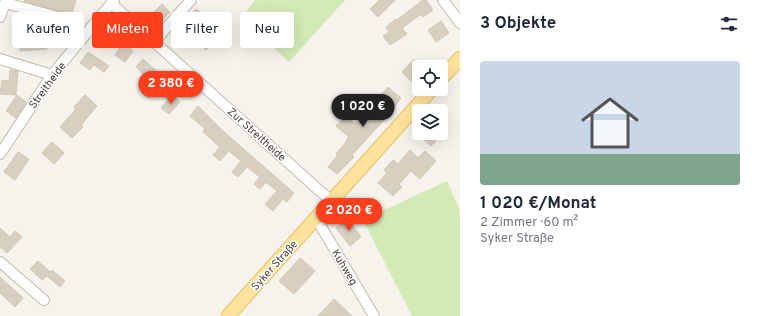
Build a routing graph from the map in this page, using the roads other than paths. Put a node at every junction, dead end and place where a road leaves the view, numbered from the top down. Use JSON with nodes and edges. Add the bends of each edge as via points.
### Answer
{"nodes":[{"id":1,"x":191,"y":0,"type":"edge"},
{"id":2,"x":443,"y":0,"type":"edge"},
{"id":3,"x":113,"y":2,"type":"edge"},
{"id":4,"x":39,"y":12,"type":"edge"},
{"id":5,"x":123,"y":12,"type":"edge"},
{"id":6,"x":0,"y":17,"type":"edge"},
{"id":7,"x":460,"y":23,"type":"edge"},
{"id":8,"x":163,"y":32,"type":"edge"},
{"id":9,"x":161,"y":48,"type":"edge"},
{"id":10,"x":460,"y":58,"type":"edge"},
{"id":11,"x":0,"y":59,"type":"edge"},
{"id":12,"x":448,"y":71,"type":"edge"},
{"id":13,"x":52,"y":75,"type":"junction"},
{"id":14,"x":426,"y":96,"type":"edge"},
{"id":15,"x":0,"y":154,"type":"edge"},
{"id":16,"x":331,"y":201,"type":"junction"},
{"id":17,"x":316,"y":218,"type":"junction"},
{"id":18,"x":0,"y":262,"type":"edge"},
{"id":19,"x":44,"y":300,"type":"dead end"},
{"id":20,"x":228,"y":316,"type":"edge"},
{"id":21,"x":374,"y":316,"type":"edge"}],
"edges":[{"from":1,"to":8,"type":"street"},
{"from":2,"to":7,"type":"street"},
{"from":3,"to":5,"type":"street","name":"Zur Streitheide"},
{"from":3,"to":13,"type":"street","name":"Streitheide"},
{"from":4,"to":6,"type":"street","via":[[5,3]]},
{"from":9,"to":16,"type":"street","name":"Zur Streitheide"},
{"from":10,"to":12,"type":"main road"},
{"from":11,"to":13,"type":"street"},
{"from":13,"to":15,"type":"street","name":"Streitheide"},
{"from":14,"to":16,"type":"main road","name":"Syker Straße"},
{"from":16,"to":17,"type":"main road","name":"Syker Straße"},
{"from":17,"to":20,"type":"main road","name":"Syker Straße"},
{"from":17,"to":21,"type":"street","name":"Kuhweg"},
{"from":18,"to":19,"type":"street"}]}
